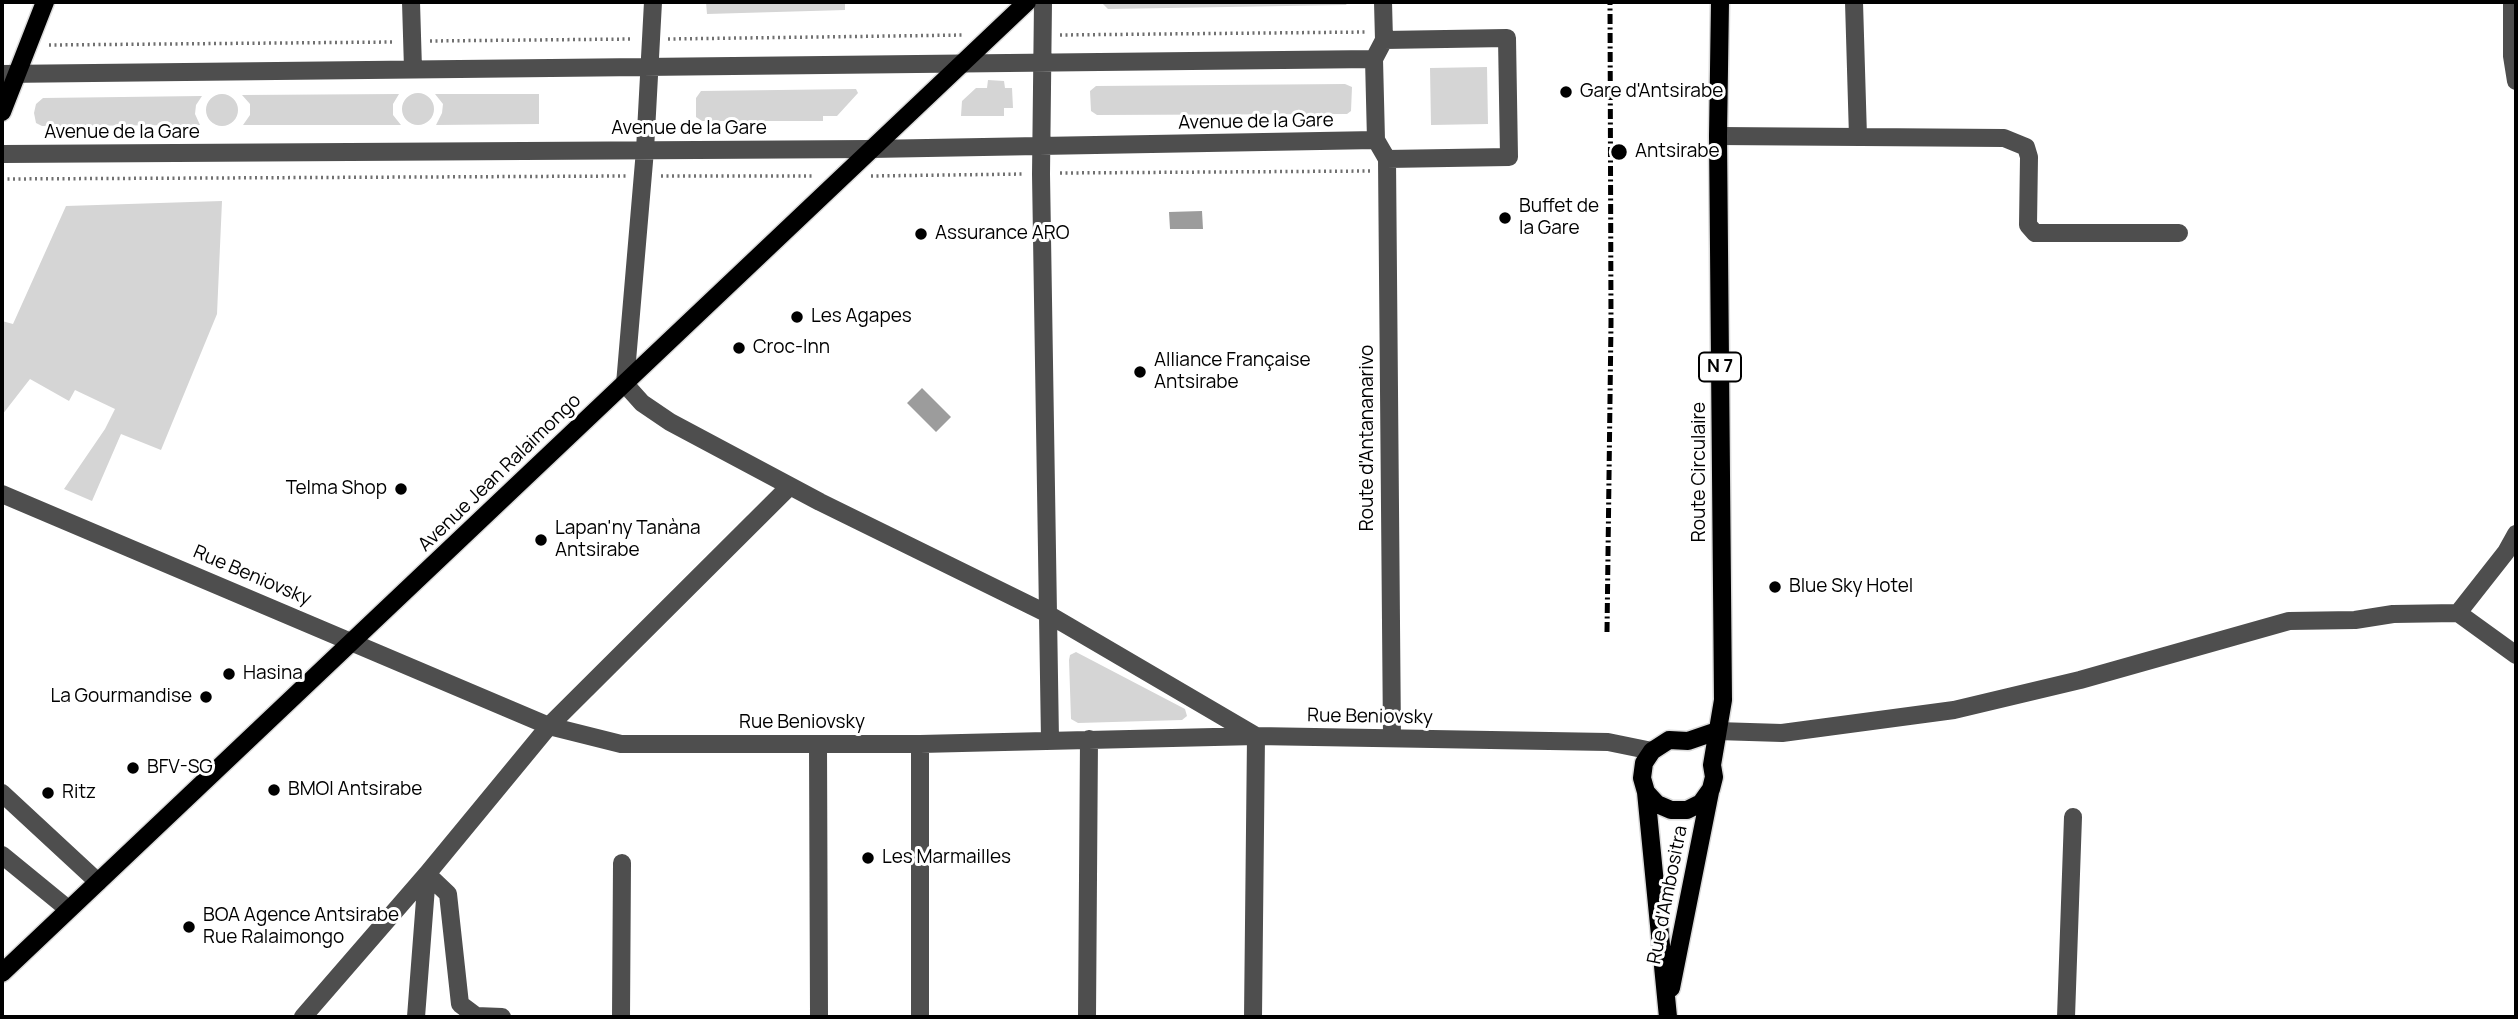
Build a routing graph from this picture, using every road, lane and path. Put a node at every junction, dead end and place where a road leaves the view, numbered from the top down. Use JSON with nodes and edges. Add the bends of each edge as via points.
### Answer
{"nodes":[{"id":1,"x":45,"y":2,"type":"edge"},
{"id":2,"x":411,"y":2,"type":"edge"},
{"id":3,"x":653,"y":2,"type":"edge"},
{"id":4,"x":1027,"y":2,"type":"edge"},
{"id":5,"x":1043,"y":2,"type":"edge"},
{"id":6,"x":1383,"y":2,"type":"edge"},
{"id":7,"x":1720,"y":2,"type":"edge"},
{"id":8,"x":1854,"y":2,"type":"edge"},
{"id":9,"x":2512,"y":2,"type":"edge"},
{"id":10,"x":992,"y":35,"type":"junction"},
{"id":11,"x":1043,"y":35,"type":"junction"},
{"id":12,"x":1384,"y":36,"type":"junction"},
{"id":13,"x":650,"y":39,"type":"junction"},
{"id":14,"x":412,"y":42,"type":"junction"},
{"id":15,"x":29,"y":45,"type":"junction"},
{"id":16,"x":1374,"y":60,"type":"junction"},
{"id":17,"x":1043,"y":63,"type":"junction"},
{"id":18,"x":959,"y":64,"type":"junction"},
{"id":19,"x":649,"y":67,"type":"junction"},
{"id":20,"x":413,"y":69,"type":"junction"},
{"id":21,"x":10,"y":74,"type":"edge"},
{"id":22,"x":2516,"y":81,"type":"edge"},
{"id":23,"x":2,"y":112,"type":"edge"},
{"id":24,"x":1718,"y":136,"type":"junction"},
{"id":25,"x":1858,"y":137,"type":"junction"},
{"id":26,"x":1376,"y":140,"type":"junction"},
{"id":27,"x":1041,"y":147,"type":"junction"},
{"id":28,"x":871,"y":149,"type":"junction"},
{"id":29,"x":645,"y":150,"type":"junction"},
{"id":30,"x":2,"y":155,"type":"edge"},
{"id":31,"x":1387,"y":165,"type":"junction"},
{"id":32,"x":1041,"y":174,"type":"junction"},
{"id":33,"x":643,"y":176,"type":"junction"},
{"id":34,"x":841,"y":178,"type":"junction"},
{"id":35,"x":2,"y":179,"type":"edge"},
{"id":36,"x":2179,"y":233,"type":"dead end"},
{"id":37,"x":625,"y":384,"type":"junction"},
{"id":38,"x":790,"y":486,"type":"junction"},
{"id":39,"x":2,"y":494,"type":"edge"},
{"id":40,"x":2516,"y":534,"type":"edge"},
{"id":41,"x":1046,"y":613,"type":"junction"},
{"id":42,"x":2458,"y":613,"type":"junction"},
{"id":43,"x":353,"y":641,"type":"junction"},
{"id":44,"x":2516,"y":655,"type":"edge"},
{"id":45,"x":549,"y":726,"type":"junction"},
{"id":46,"x":1717,"y":731,"type":"junction"},
{"id":47,"x":1256,"y":736,"type":"junction"},
{"id":48,"x":1392,"y":738,"type":"junction"},
{"id":49,"x":1089,"y":739,"type":"junction"},
{"id":50,"x":1050,"y":740,"type":"junction"},
{"id":51,"x":1688,"y":741,"type":"junction"},
{"id":52,"x":818,"y":744,"type":"junction"},
{"id":53,"x":920,"y":744,"type":"junction"},
{"id":54,"x":1652,"y":751,"type":"junction"},
{"id":55,"x":1712,"y":765,"type":"junction"},
{"id":56,"x":1711,"y":789,"type":"junction"},
{"id":57,"x":1646,"y":792,"type":"junction"},
{"id":58,"x":2,"y":793,"type":"edge"},
{"id":59,"x":2073,"y":817,"type":"dead end"},
{"id":60,"x":2,"y":855,"type":"edge"},
{"id":61,"x":622,"y":863,"type":"dead end"},
{"id":62,"x":427,"y":874,"type":"junction"},
{"id":63,"x":97,"y":882,"type":"junction"},
{"id":64,"x":68,"y":909,"type":"junction"},
{"id":65,"x":2,"y":973,"type":"edge"},
{"id":66,"x":1668,"y":1013,"type":"edge"},
{"id":67,"x":303,"y":1017,"type":"edge"},
{"id":68,"x":416,"y":1017,"type":"edge"},
{"id":69,"x":502,"y":1017,"type":"edge"},
{"id":70,"x":621,"y":1017,"type":"edge"},
{"id":71,"x":819,"y":1017,"type":"edge"},
{"id":72,"x":920,"y":1017,"type":"edge"},
{"id":73,"x":1087,"y":1017,"type":"edge"},
{"id":74,"x":1253,"y":1017,"type":"edge"},
{"id":75,"x":2066,"y":1017,"type":"edge"}],
"edges":[{"from":1,"to":15,"type":"main road"},
{"from":2,"to":14,"type":"street"},
{"from":3,"to":13,"type":"street"},
{"from":4,"to":10,"type":"main road","name":"Avenue Jean Ralaimongo"},
{"from":5,"to":11,"type":"street"},
{"from":6,"to":12,"type":"street"},
{"from":7,"to":24,"type":"main road","name":"Route Circulaire","number":"N 7"},
{"from":8,"to":25,"type":"street"},
{"from":9,"to":22,"type":"street"},
{"from":10,"to":13,"type":"path"},
{"from":10,"to":18,"type":"main road","name":"Avenue Jean Ralaimongo"},
{"from":11,"to":12,"type":"path"},
{"from":11,"to":17,"type":"street"},
{"from":12,"to":16,"type":"street"},
{"from":12,"to":31,"type":"street","via":[[1507,38],[1509,157]]},
{"from":13,"to":14,"type":"path"},
{"from":13,"to":19,"type":"street"},
{"from":14,"to":15,"type":"path"},
{"from":14,"to":20,"type":"street"},
{"from":15,"to":21,"type":"main road"},
{"from":16,"to":17,"type":"street"},
{"from":16,"to":26,"type":"street"},
{"from":17,"to":18,"type":"street"},
{"from":17,"to":27,"type":"street"},
{"from":18,"to":19,"type":"street"},
{"from":18,"to":28,"type":"main road","name":"Avenue Jean Ralaimongo"},
{"from":19,"to":20,"type":"street"},
{"from":19,"to":29,"type":"street"},
{"from":20,"to":21,"type":"street"},
{"from":21,"to":23,"type":"main road"},
{"from":24,"to":25,"type":"street"},
{"from":24,"to":46,"type":"main road","name":"Route Circulaire","number":"N 7","via":[[1723,700]]},
{"from":25,"to":36,"type":"street","via":[[2004,138],[2017,142],[2029,157],[2028,225],[2035,233]]},
{"from":26,"to":27,"type":"street","name":"Avenue de la Gare"},
{"from":26,"to":31,"type":"street","name":"Route d'Antananarivo"},
{"from":27,"to":28,"type":"street","name":"Avenue de la Gare"},
{"from":27,"to":32,"type":"street"},
{"from":28,"to":29,"type":"street","name":"Avenue de la Gare"},
{"from":28,"to":34,"type":"main road","name":"Avenue Jean Ralaimongo"},
{"from":29,"to":30,"type":"street","name":"Avenue de la Gare"},
{"from":29,"to":33,"type":"street"},
{"from":31,"to":32,"type":"path"},
{"from":31,"to":48,"type":"street","name":"Route d'Antananarivo"},
{"from":32,"to":34,"type":"path"},
{"from":32,"to":41,"type":"street"},
{"from":33,"to":34,"type":"path"},
{"from":33,"to":35,"type":"path"},
{"from":33,"to":37,"type":"street"},
{"from":34,"to":37,"type":"main road","name":"Avenue Jean Ralaimongo"},
{"from":37,"to":38,"type":"street","via":[[642,403],[670,422]]},
{"from":37,"to":43,"type":"main road","name":"Avenue Jean Ralaimongo"},
{"from":38,"to":41,"type":"street"},
{"from":38,"to":45,"type":"street"},
{"from":39,"to":43,"type":"street","name":"Rue Beniovsky"},
{"from":40,"to":42,"type":"street"},
{"from":41,"to":47,"type":"street"},
{"from":41,"to":50,"type":"street"},
{"from":42,"to":44,"type":"street"},
{"from":42,"to":46,"type":"street","via":[[2289,621],[1954,710],[1782,733]]},
{"from":43,"to":45,"type":"street","name":"Rue Beniovsky"},
{"from":43,"to":63,"type":"main road","name":"Avenue Jean Ralaimongo"},
{"from":45,"to":52,"type":"street","name":"Rue Beniovsky","via":[[621,744]]},
{"from":45,"to":62,"type":"street"},
{"from":46,"to":51,"type":"main road"},
{"from":46,"to":55,"type":"main road","number":"N 7"},
{"from":47,"to":48,"type":"street","name":"Rue Beniovsky"},
{"from":47,"to":49,"type":"street","name":"Rue Beniovsky"},
{"from":47,"to":74,"type":"street"},
{"from":48,"to":54,"type":"street","name":"Rue Beniovsky","via":[[1608,742]]},
{"from":49,"to":50,"type":"street","name":"Rue Beniovsky"},
{"from":49,"to":73,"type":"street"},
{"from":50,"to":53,"type":"street","name":"Rue Beniovsky"},
{"from":51,"to":54,"type":"main road","via":[[1669,740]]},
{"from":51,"to":55,"type":"main road","via":[[1703,750]]},
{"from":52,"to":53,"type":"street","name":"Rue Beniovsky"},
{"from":52,"to":71,"type":"street"},
{"from":53,"to":72,"type":"street"},
{"from":54,"to":57,"type":"main road","number":"N 7","via":[[1644,763]]},
{"from":55,"to":56,"type":"main road","number":"N 7"},
{"from":56,"to":57,"type":"main road","via":[[1702,803],[1687,810],[1657,804]]},
{"from":56,"to":66,"type":"main road","name":"Rue d'Ambositra","number":"N 7"},
{"from":57,"to":66,"type":"main road","name":"Rue d'Ambositra","number":"N 7"},
{"from":58,"to":63,"type":"street"},
{"from":59,"to":75,"type":"street"},
{"from":60,"to":64,"type":"street"},
{"from":61,"to":70,"type":"street"},
{"from":62,"to":67,"type":"street"},
{"from":62,"to":68,"type":"street"},
{"from":62,"to":69,"type":"street","via":[[448,894],[460,1004],[476,1016]]},
{"from":63,"to":64,"type":"main road","name":"Avenue Jean Ralaimongo"},
{"from":64,"to":65,"type":"main road","name":"Avenue Jean Ralaimongo"}]}
